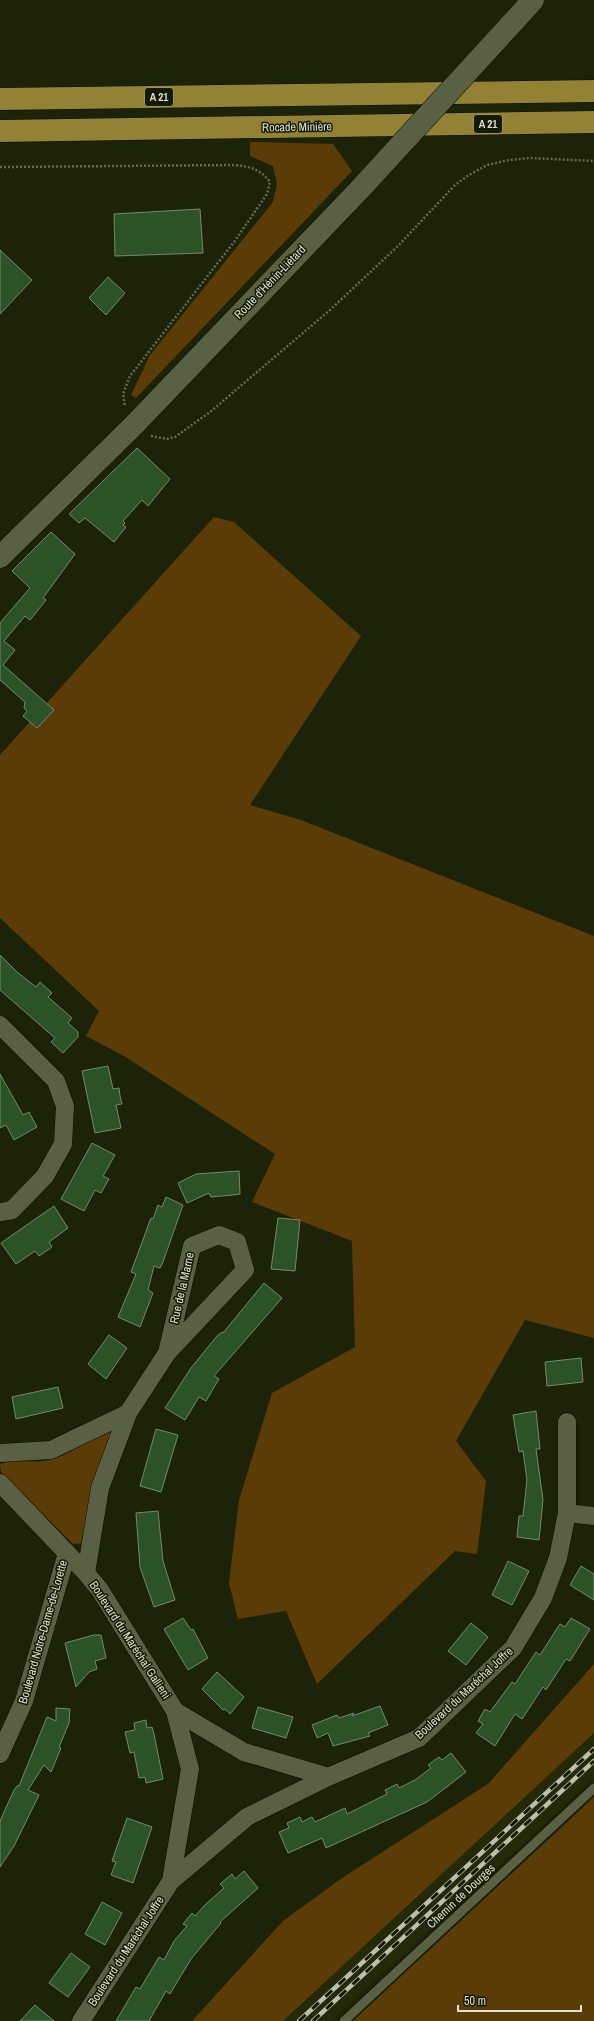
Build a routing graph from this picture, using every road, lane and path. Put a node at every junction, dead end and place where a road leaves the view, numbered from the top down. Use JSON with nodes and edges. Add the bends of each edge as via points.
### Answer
{"nodes":[{"id":1,"x":533,"y":0,"type":"edge"},
{"id":2,"x":594,"y":91,"type":"edge"},
{"id":3,"x":0,"y":99,"type":"edge"},
{"id":4,"x":594,"y":122,"type":"edge"},
{"id":5,"x":0,"y":131,"type":"edge"},
{"id":6,"x":594,"y":161,"type":"edge"},
{"id":7,"x":0,"y":167,"type":"edge"},
{"id":8,"x":135,"y":424,"type":"junction"},
{"id":9,"x":0,"y":557,"type":"edge"},
{"id":10,"x":0,"y":1025,"type":"edge"},
{"id":11,"x":0,"y":1212,"type":"edge"},
{"id":12,"x":168,"y":1353,"type":"junction"},
{"id":13,"x":128,"y":1412,"type":"junction"},
{"id":14,"x":567,"y":1422,"type":"dead end"},
{"id":15,"x":0,"y":1453,"type":"edge"},
{"id":16,"x":0,"y":1483,"type":"edge"},
{"id":17,"x":567,"y":1513,"type":"junction"},
{"id":18,"x":594,"y":1516,"type":"edge"},
{"id":19,"x":67,"y":1553,"type":"junction"},
{"id":20,"x":86,"y":1573,"type":"junction"},
{"id":21,"x":175,"y":1711,"type":"junction"},
{"id":22,"x":0,"y":1754,"type":"edge"},
{"id":23,"x":328,"y":1777,"type":"junction"},
{"id":24,"x":594,"y":1788,"type":"edge"},
{"id":25,"x":171,"y":1880,"type":"junction"},
{"id":26,"x":80,"y":2021,"type":"edge"},
{"id":27,"x":344,"y":2021,"type":"edge"}],
"edges":[{"from":1,"to":8,"type":"main road","name":"Route d'Hénin-Liétard","bridge":true,"via":[[360,188]]},
{"from":2,"to":3,"type":"highway","number":"A 21"},
{"from":4,"to":5,"type":"highway","name":"Rocade Minière","number":"A 21"},
{"from":6,"to":8,"type":"path","via":[[530,158],[487,165],[454,185],[398,246],[330,310],[210,412],[175,437],[167,439],[150,435]]},
{"from":7,"to":8,"type":"path","via":[[235,165],[253,167],[263,173],[270,182],[267,194],[234,242],[130,376],[123,394],[124,406]]},
{"from":8,"to":9,"type":"main road","name":"Route d'Hénin-Liétard"},
{"from":10,"to":11,"type":"street","via":[[56,1081],[65,1106],[63,1144],[45,1176],[12,1210]]},
{"from":12,"to":12,"type":"street","name":"Rue de la Marne","via":[[245,1270],[237,1242],[219,1235],[192,1246]]},
{"from":12,"to":13,"type":"street","name":"Rue de la Marne"},
{"from":13,"to":15,"type":"street","name":"Rue de la Marne","via":[[51,1450]]},
{"from":13,"to":20,"type":"street","name":"Rue de la Marne","via":[[100,1488]]},
{"from":14,"to":17,"type":"street","name":"Boulevard du Maréchal Joffre"},
{"from":16,"to":19,"type":"street","name":"Boulevard du Maréchal Gallieni"},
{"from":17,"to":18,"type":"street"},
{"from":17,"to":23,"type":"street","name":"Boulevard du Maréchal Joffre","via":[[558,1558],[542,1598],[513,1648],[419,1738]]},
{"from":19,"to":20,"type":"street","name":"Boulevard du Maréchal Gallieni"},
{"from":19,"to":22,"type":"street","name":"Boulevard Notre-Dame-de-Lorette","via":[[24,1701]]},
{"from":20,"to":21,"type":"street","name":"Boulevard du Maréchal Gallieni","via":[[100,1590]]},
{"from":21,"to":23,"type":"street","via":[[244,1752]]},
{"from":21,"to":25,"type":"street","name":"Boulevard du Maréchal Joffre","via":[[190,1769]]},
{"from":23,"to":25,"type":"street","name":"Boulevard du Maréchal Joffre","via":[[247,1817]]},
{"from":24,"to":27,"type":"lane","name":"Chemin de Dourges"},
{"from":25,"to":26,"type":"street","name":"Boulevard du Maréchal Joffre"}]}
